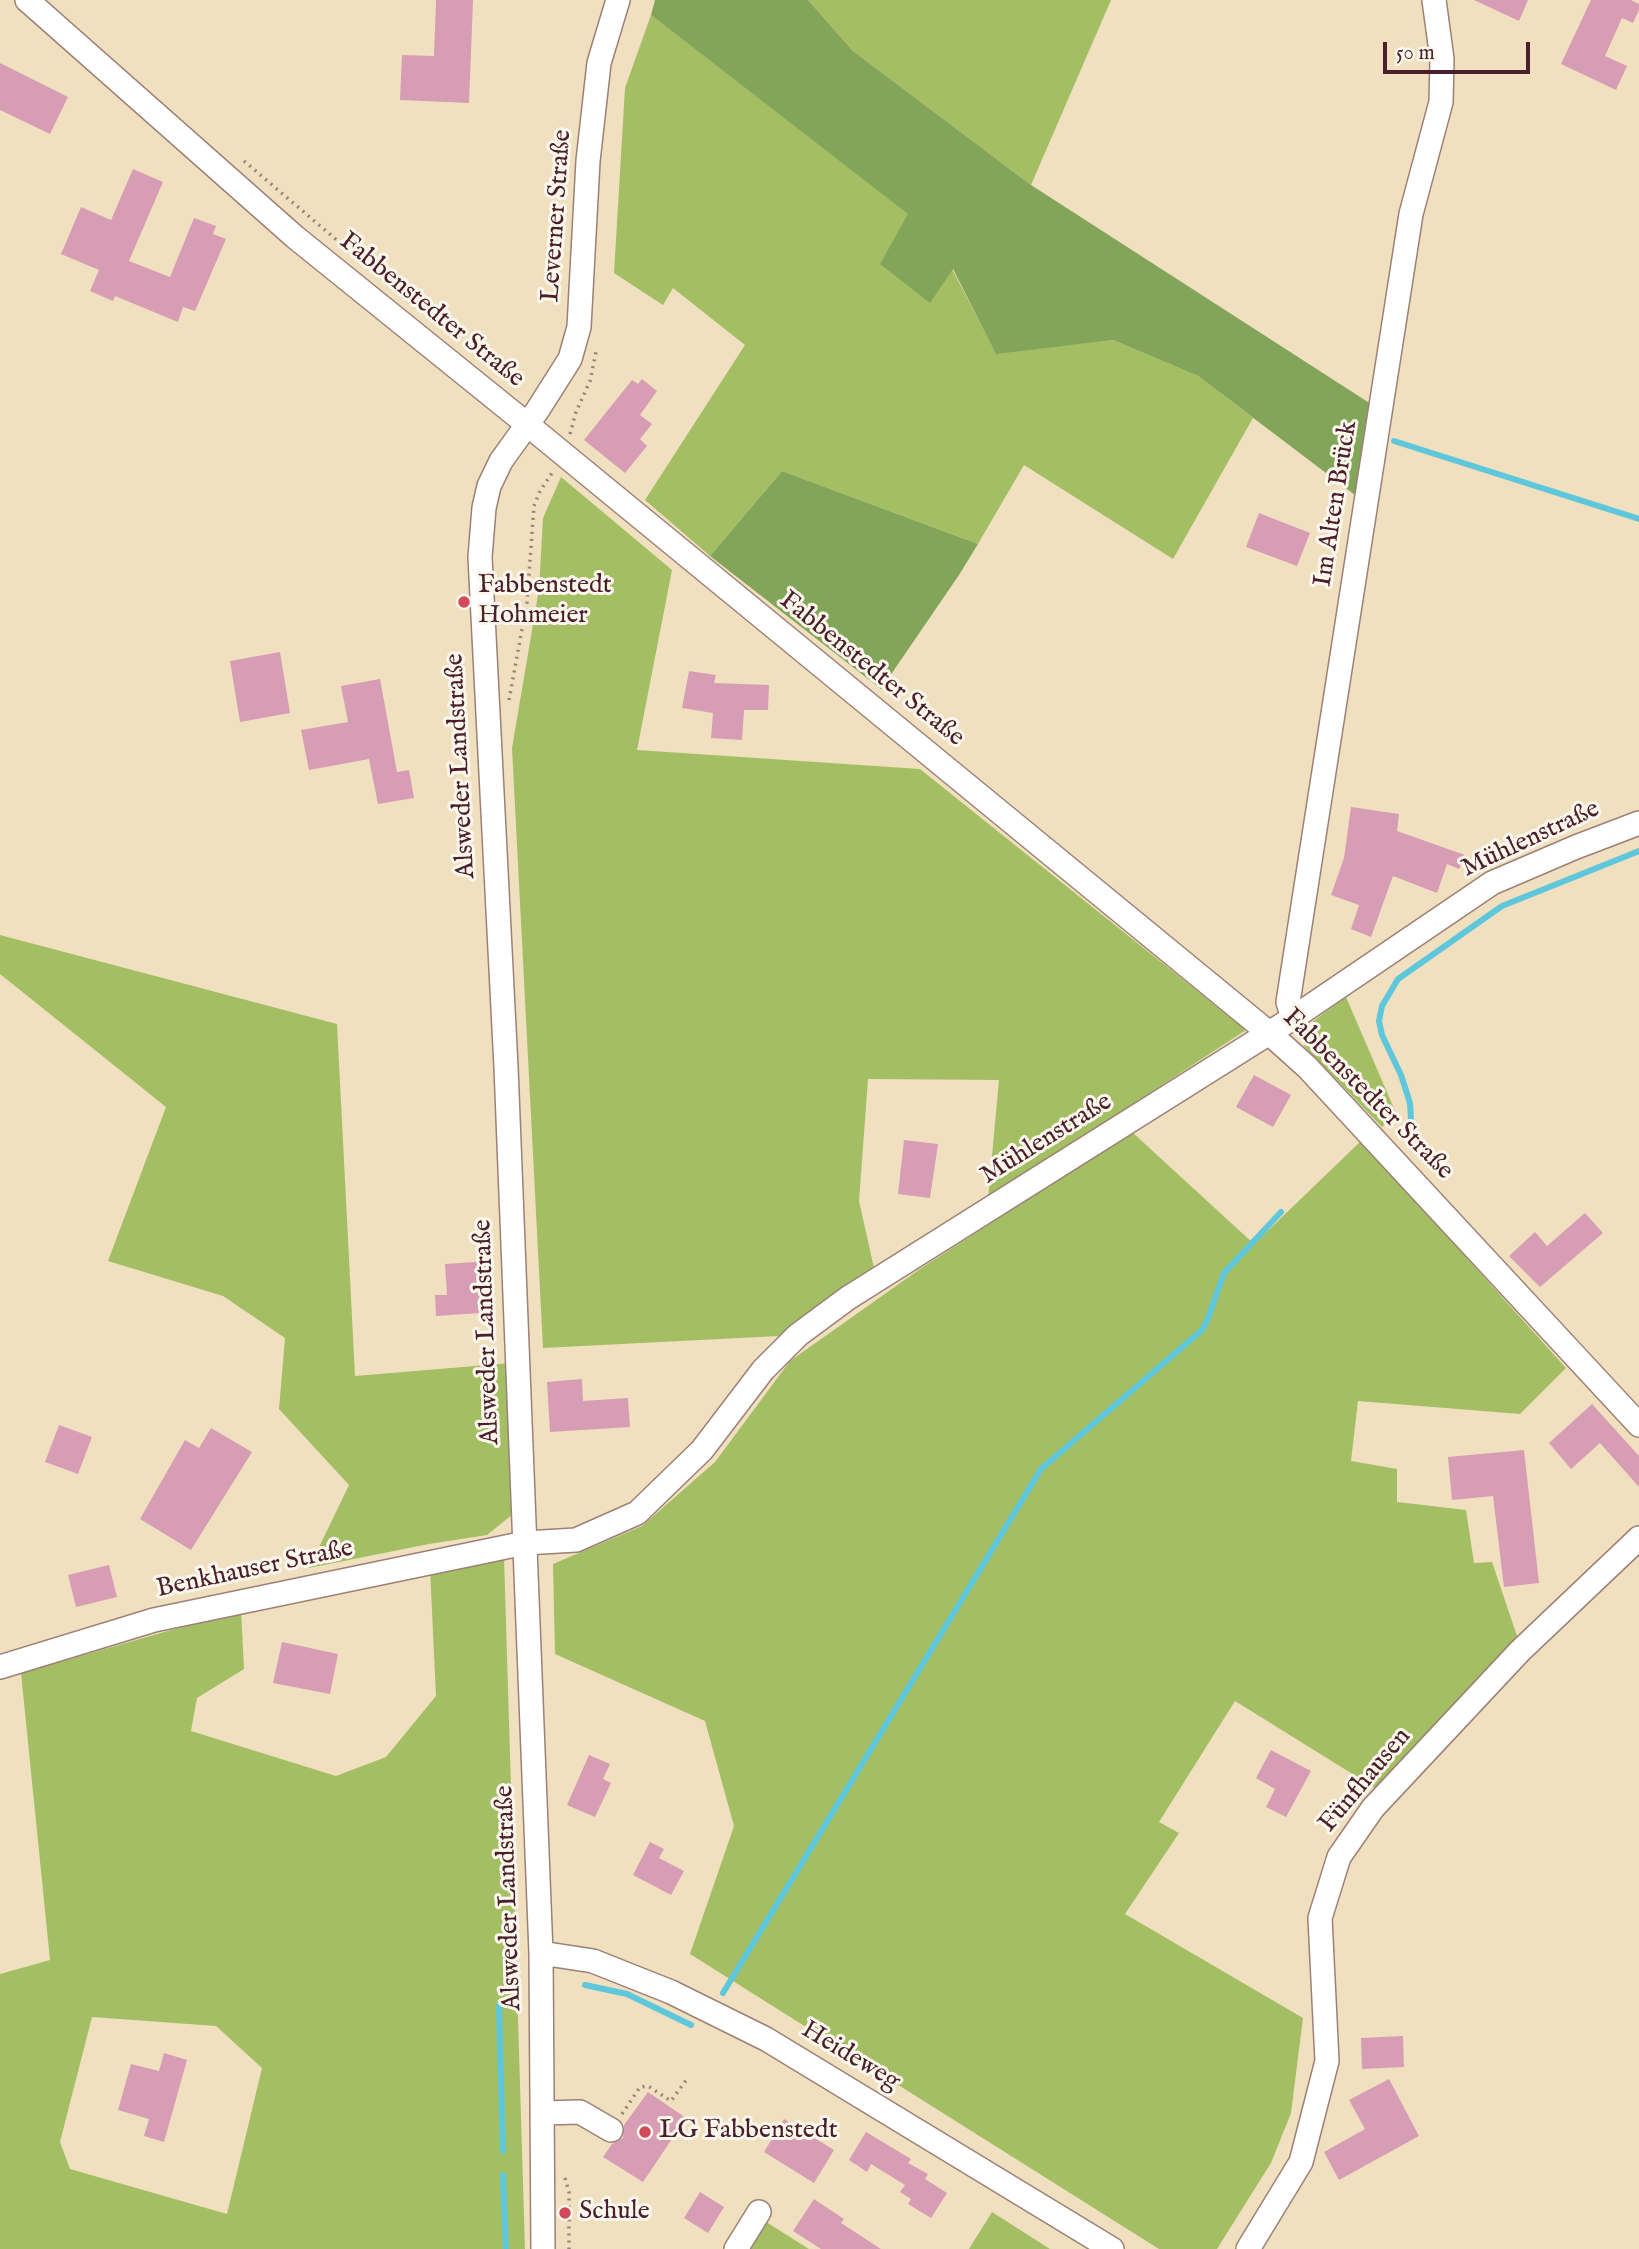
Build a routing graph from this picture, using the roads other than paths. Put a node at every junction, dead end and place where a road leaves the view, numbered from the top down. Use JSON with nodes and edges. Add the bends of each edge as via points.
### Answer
{"nodes":[{"id":1,"x":27,"y":0,"type":"edge"},
{"id":2,"x":618,"y":0,"type":"edge"},
{"id":3,"x":1434,"y":0,"type":"edge"},
{"id":4,"x":532,"y":418,"type":"junction"},
{"id":5,"x":1639,"y":823,"type":"edge"},
{"id":6,"x":1293,"y":1017,"type":"junction"},
{"id":7,"x":1269,"y":1033,"type":"junction"},
{"id":8,"x":1639,"y":1425,"type":"edge"},
{"id":9,"x":1639,"y":1538,"type":"edge"},
{"id":10,"x":525,"y":1543,"type":"junction"},
{"id":11,"x":0,"y":1667,"type":"edge"},
{"id":12,"x":541,"y":1953,"type":"junction"},
{"id":13,"x":542,"y":2113,"type":"junction"},
{"id":14,"x":611,"y":2130,"type":"road end"},
{"id":15,"x":759,"y":2212,"type":"dead end"},
{"id":16,"x":543,"y":2249,"type":"edge"},
{"id":17,"x":736,"y":2249,"type":"edge"},
{"id":18,"x":1112,"y":2249,"type":"edge"},
{"id":19,"x":1248,"y":2249,"type":"edge"}],
"edges":[{"from":1,"to":4,"type":"street","name":"Fabbenstedter Straße","via":[[295,237]]},
{"from":2,"to":4,"type":"street","name":"Leverner Straße","via":[[598,63],[587,160],[579,327],[570,359]]},
{"from":3,"to":6,"type":"street","name":"Im Alten Brück","via":[[1442,59],[1441,102],[1411,214],[1288,1002]]},
{"from":4,"to":7,"type":"street","name":"Fabbenstedter Straße"},
{"from":4,"to":10,"type":"street","name":"Alsweder Landstraße","via":[[489,486],[480,557]]},
{"from":5,"to":6,"type":"street","name":"Mühlenstraße","via":[[1492,883]]},
{"from":6,"to":7,"type":"street","name":"Mühlenstraße"},
{"from":7,"to":8,"type":"street","name":"Fabbenstedter Straße","via":[[1325,1085]]},
{"from":7,"to":10,"type":"street","name":"Mühlenstraße","via":[[848,1298],[798,1335],[763,1370],[702,1450],[637,1513],[576,1540]]},
{"from":9,"to":19,"type":"street","name":"Fünfhausen","via":[[1520,1651],[1437,1739],[1373,1808],[1339,1857],[1320,1918],[1327,2062],[1301,2162]]},
{"from":10,"to":11,"type":"street","name":"Benkhauser Straße","via":[[154,1620]]},
{"from":10,"to":12,"type":"street","name":"Alsweder Landstraße"},
{"from":12,"to":13,"type":"street","name":"Alsweder Landstraße"},
{"from":12,"to":18,"type":"street","name":"Heideweg","via":[[593,1961],[671,1992],[766,2039]]},
{"from":13,"to":14,"type":"street","via":[[580,2112]]},
{"from":13,"to":16,"type":"street","name":"Alsweder Landstraße"},
{"from":15,"to":17,"type":"street"}]}
